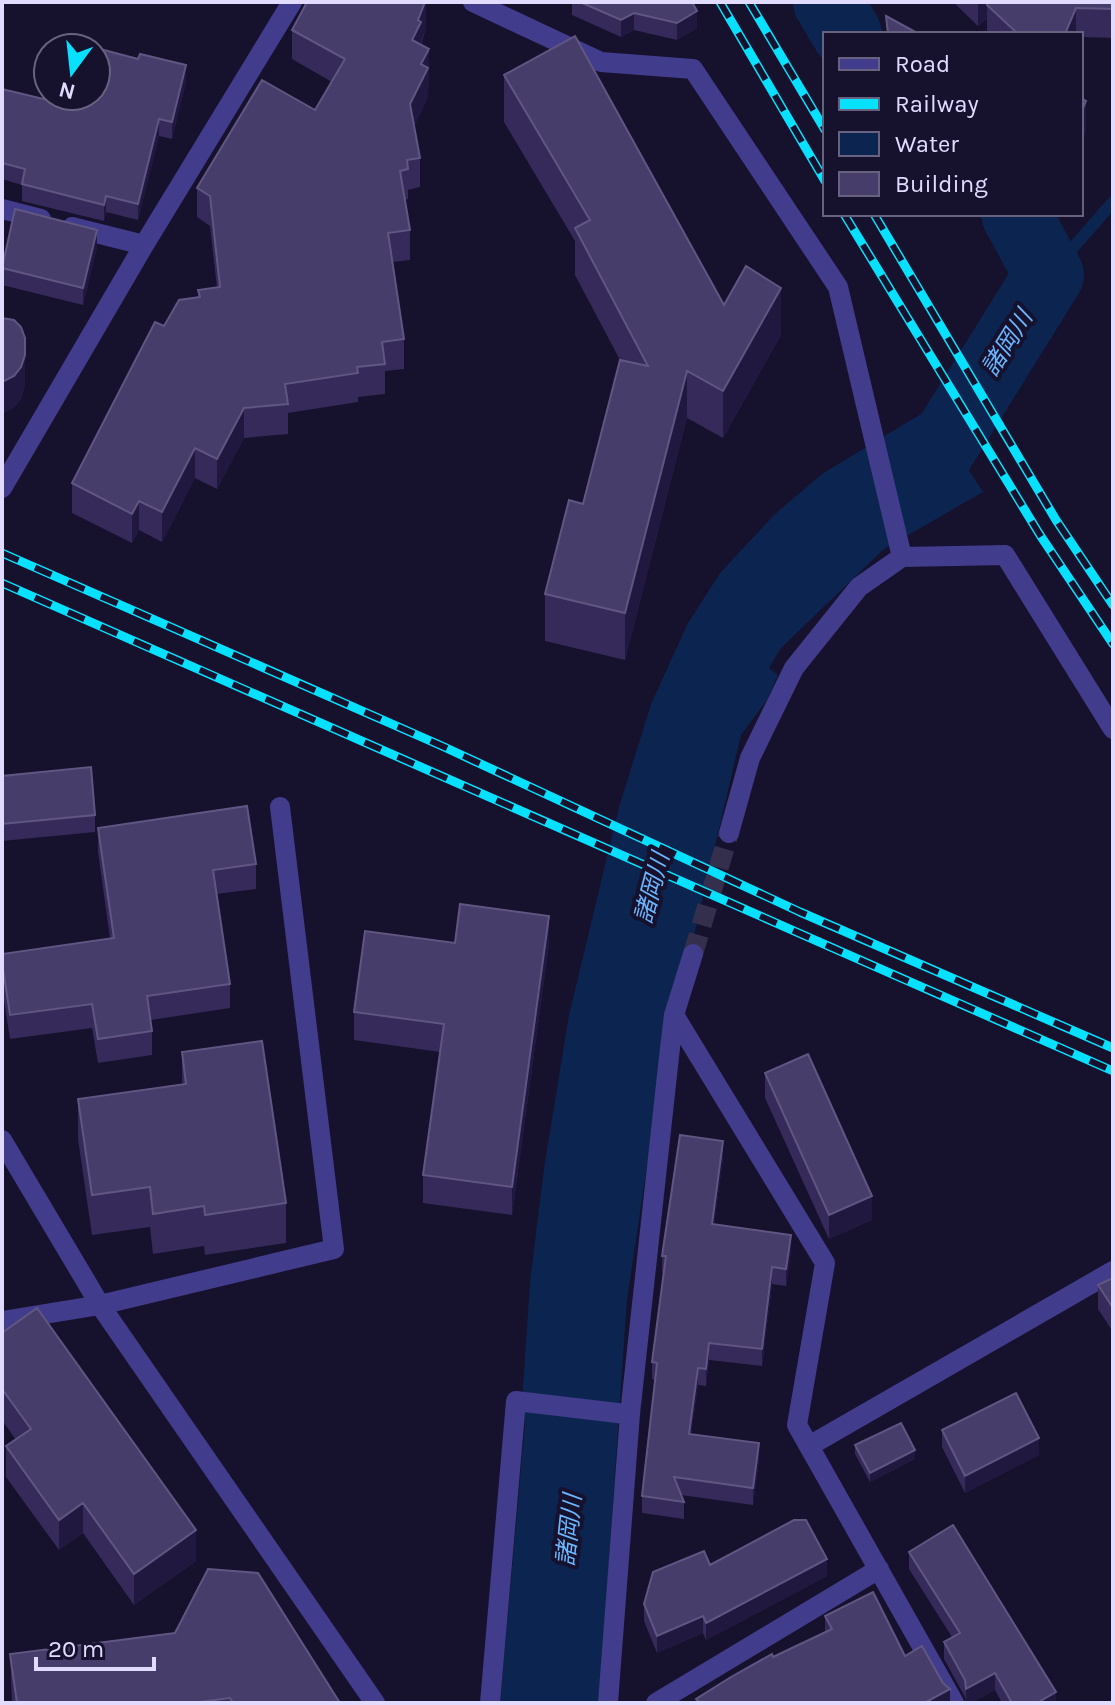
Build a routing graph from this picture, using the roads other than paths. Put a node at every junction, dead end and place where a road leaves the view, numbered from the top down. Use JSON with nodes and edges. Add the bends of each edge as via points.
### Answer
{"nodes":[{"id":1,"x":292,"y":2,"type":"edge"},
{"id":2,"x":473,"y":2,"type":"edge"},
{"id":3,"x":2,"y":209,"type":"edge"},
{"id":4,"x":144,"y":245,"type":"junction"},
{"id":5,"x":2,"y":488,"type":"edge"},
{"id":6,"x":902,"y":557,"type":"junction"},
{"id":7,"x":1113,"y":729,"type":"edge"},
{"id":8,"x":280,"y":807,"type":"dead end"},
{"id":9,"x":729,"y":833,"type":"tunnel mouth"},
{"id":10,"x":693,"y":954,"type":"tunnel mouth"},
{"id":11,"x":674,"y":1015,"type":"junction"},
{"id":12,"x":2,"y":1140,"type":"edge"},
{"id":13,"x":1113,"y":1271,"type":"edge"},
{"id":14,"x":100,"y":1305,"type":"junction"},
{"id":15,"x":2,"y":1321,"type":"edge"},
{"id":16,"x":626,"y":1414,"type":"dead end"},
{"id":17,"x":809,"y":1446,"type":"junction"},
{"id":18,"x":879,"y":1569,"type":"junction"},
{"id":19,"x":375,"y":1703,"type":"edge"},
{"id":20,"x":490,"y":1703,"type":"edge"},
{"id":21,"x":608,"y":1703,"type":"edge"},
{"id":22,"x":656,"y":1703,"type":"edge"},
{"id":23,"x":954,"y":1703,"type":"edge"}],
"edges":[{"from":1,"to":4,"type":"street"},
{"from":2,"to":6,"type":"street","via":[[601,62],[693,69],[838,287]]},
{"from":3,"to":4,"type":"street"},
{"from":4,"to":5,"type":"street"},
{"from":6,"to":7,"type":"street","via":[[1005,555]]},
{"from":6,"to":9,"type":"street","via":[[859,587],[794,668],[750,758]]},
{"from":8,"to":14,"type":"street","via":[[334,1249]]},
{"from":10,"to":11,"type":"street"},
{"from":11,"to":17,"type":"street","via":[[825,1263],[797,1425]]},
{"from":11,"to":21,"type":"street","via":[[630,1414]]},
{"from":12,"to":14,"type":"street"},
{"from":13,"to":17,"type":"street"},
{"from":14,"to":15,"type":"street"},
{"from":14,"to":19,"type":"street"},
{"from":16,"to":20,"type":"street","via":[[516,1401]]},
{"from":17,"to":18,"type":"street"},
{"from":18,"to":22,"type":"street"},
{"from":18,"to":23,"type":"street"}]}
